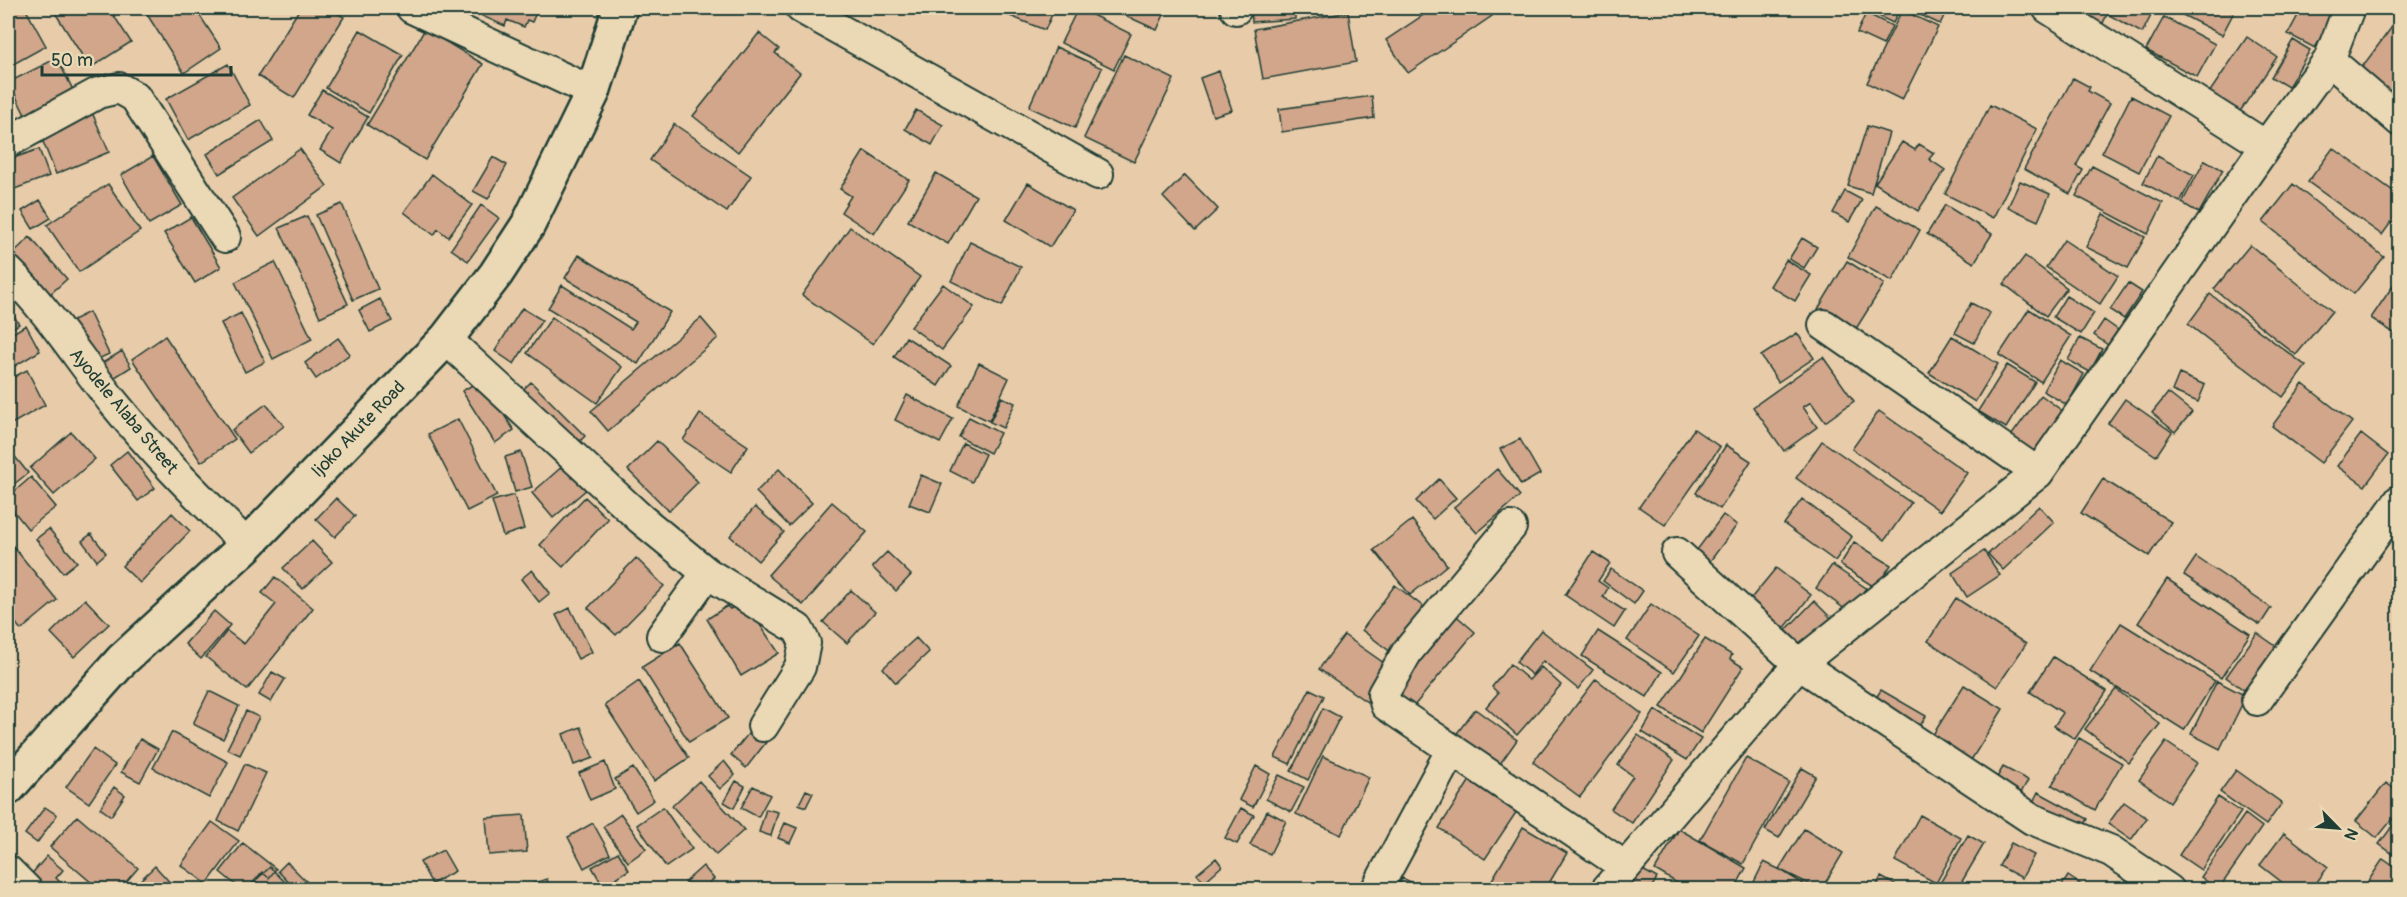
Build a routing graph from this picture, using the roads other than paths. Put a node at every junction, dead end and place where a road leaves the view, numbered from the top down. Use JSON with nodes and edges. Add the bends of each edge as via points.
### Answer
{"nodes":[{"id":1,"x":412,"y":8,"type":"edge"},
{"id":2,"x":620,"y":8,"type":"edge"},
{"id":3,"x":801,"y":8,"type":"edge"},
{"id":4,"x":2048,"y":8,"type":"edge"},
{"id":5,"x":2349,"y":8,"type":"edge"},
{"id":6,"x":2330,"y":60,"type":"junction"},
{"id":7,"x":593,"y":93,"type":"junction"},
{"id":8,"x":2400,"y":121,"type":"edge"},
{"id":9,"x":8,"y":142,"type":"edge"},
{"id":10,"x":2266,"y":146,"type":"junction"},
{"id":11,"x":1098,"y":174,"type":"dead end"},
{"id":12,"x":225,"y":237,"type":"dead end"},
{"id":13,"x":8,"y":271,"type":"edge"},
{"id":14,"x":1824,"y":325,"type":"dead end"},
{"id":15,"x":446,"y":339,"type":"junction"},
{"id":16,"x":2038,"y":473,"type":"junction"},
{"id":17,"x":2400,"y":500,"type":"edge"},
{"id":18,"x":1511,"y":527,"type":"dead end"},
{"id":19,"x":247,"y":545,"type":"junction"},
{"id":20,"x":1677,"y":553,"type":"dead end"},
{"id":21,"x":707,"y":573,"type":"junction"},
{"id":22,"x":662,"y":636,"type":"dead end"},
{"id":23,"x":1799,"y":664,"type":"junction"},
{"id":24,"x":2257,"y":700,"type":"dead end"},
{"id":25,"x":763,"y":726,"type":"dead end"},
{"id":26,"x":1452,"y":749,"type":"junction"},
{"id":27,"x":8,"y":788,"type":"edge"},
{"id":28,"x":8,"y":871,"type":"edge"},
{"id":29,"x":1615,"y":878,"type":"edge"},
{"id":30,"x":27,"y":890,"type":"edge"},
{"id":31,"x":1376,"y":890,"type":"edge"},
{"id":32,"x":2169,"y":890,"type":"edge"}],
"edges":[{"from":1,"to":7,"type":"street"},
{"from":2,"to":7,"type":"main road","name":"Ijoko Akute Road"},
{"from":3,"to":11,"type":"street"},
{"from":4,"to":10,"type":"street"},
{"from":5,"to":6,"type":"street"},
{"from":6,"to":8,"type":"street"},
{"from":6,"to":10,"type":"street"},
{"from":7,"to":15,"type":"main road","name":"Ijoko Akute Road","via":[[528,225]]},
{"from":9,"to":12,"type":"street","via":[[98,93],[119,88],[135,97]]},
{"from":10,"to":16,"type":"street"},
{"from":13,"to":19,"type":"street","name":"Ayodele Alaba Street","via":[[28,290],[163,461]]},
{"from":14,"to":16,"type":"street"},
{"from":15,"to":19,"type":"main road","name":"Ijoko Akute Road"},
{"from":15,"to":21,"type":"street","via":[[641,519]]},
{"from":16,"to":23,"type":"street"},
{"from":17,"to":24,"type":"street"},
{"from":18,"to":26,"type":"street","via":[[1407,652],[1383,694],[1386,705]]},
{"from":19,"to":27,"type":"main road","name":"Ijoko Akute Road","via":[[122,660]]},
{"from":20,"to":23,"type":"street"},
{"from":21,"to":22,"type":"street"},
{"from":21,"to":25,"type":"street","via":[[798,629],[805,643],[800,667]]},
{"from":23,"to":29,"type":"street"},
{"from":23,"to":32,"type":"street","via":[[2032,819],[2110,851]]},
{"from":26,"to":29,"type":"street"},
{"from":26,"to":31,"type":"street"},
{"from":28,"to":30,"type":"street"}]}
